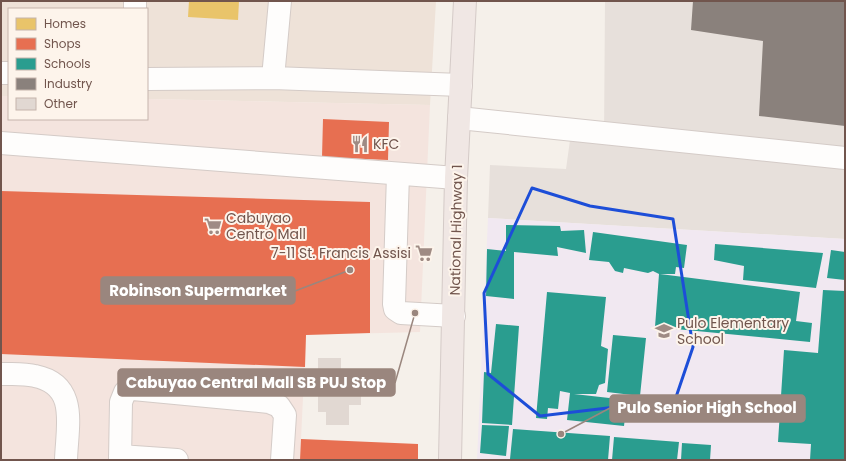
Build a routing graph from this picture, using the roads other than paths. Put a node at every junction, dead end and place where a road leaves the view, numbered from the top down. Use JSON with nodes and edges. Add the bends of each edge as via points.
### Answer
{"nodes":[{"id":1,"x":280,"y":1,"type":"edge"},
{"id":2,"x":465,"y":1,"type":"edge"},
{"id":3,"x":273,"y":78,"type":"junction"},
{"id":4,"x":148,"y":79,"type":"edge"},
{"id":5,"x":460,"y":85,"type":"junction"},
{"id":6,"x":459,"y":118,"type":"junction"},
{"id":7,"x":1,"y":143,"type":"edge"},
{"id":8,"x":845,"y":158,"type":"edge"},
{"id":9,"x":398,"y":174,"type":"junction"},
{"id":10,"x":456,"y":178,"type":"junction"},
{"id":11,"x":454,"y":316,"type":"junction"},
{"id":12,"x":1,"y":374,"type":"edge"},
{"id":13,"x":120,"y":458,"type":"edge"},
{"id":14,"x":66,"y":460,"type":"edge"},
{"id":15,"x":177,"y":460,"type":"edge"},
{"id":16,"x":282,"y":460,"type":"edge"},
{"id":17,"x":450,"y":460,"type":"edge"}],
"edges":[{"from":1,"to":3,"type":"street"},
{"from":2,"to":5,"type":"highway","name":"National Highway 1"},
{"from":3,"to":4,"type":"street"},
{"from":3,"to":5,"type":"street"},
{"from":5,"to":6,"type":"highway","name":"National Highway 1"},
{"from":6,"to":8,"type":"street"},
{"from":6,"to":10,"type":"highway","name":"National Highway 1"},
{"from":7,"to":9,"type":"street"},
{"from":9,"to":10,"type":"street"},
{"from":9,"to":11,"type":"street","via":[[395,309],[401,312]]},
{"from":10,"to":11,"type":"highway","name":"National Highway 1"},
{"from":11,"to":17,"type":"highway","name":"National Highway 1"},
{"from":12,"to":14,"type":"street","via":[[34,375],[49,380],[61,389],[68,404]]},
{"from":13,"to":15,"type":"street"},
{"from":13,"to":16,"type":"street","via":[[121,402],[125,392],[133,389],[269,402],[279,406],[285,415]]}]}
